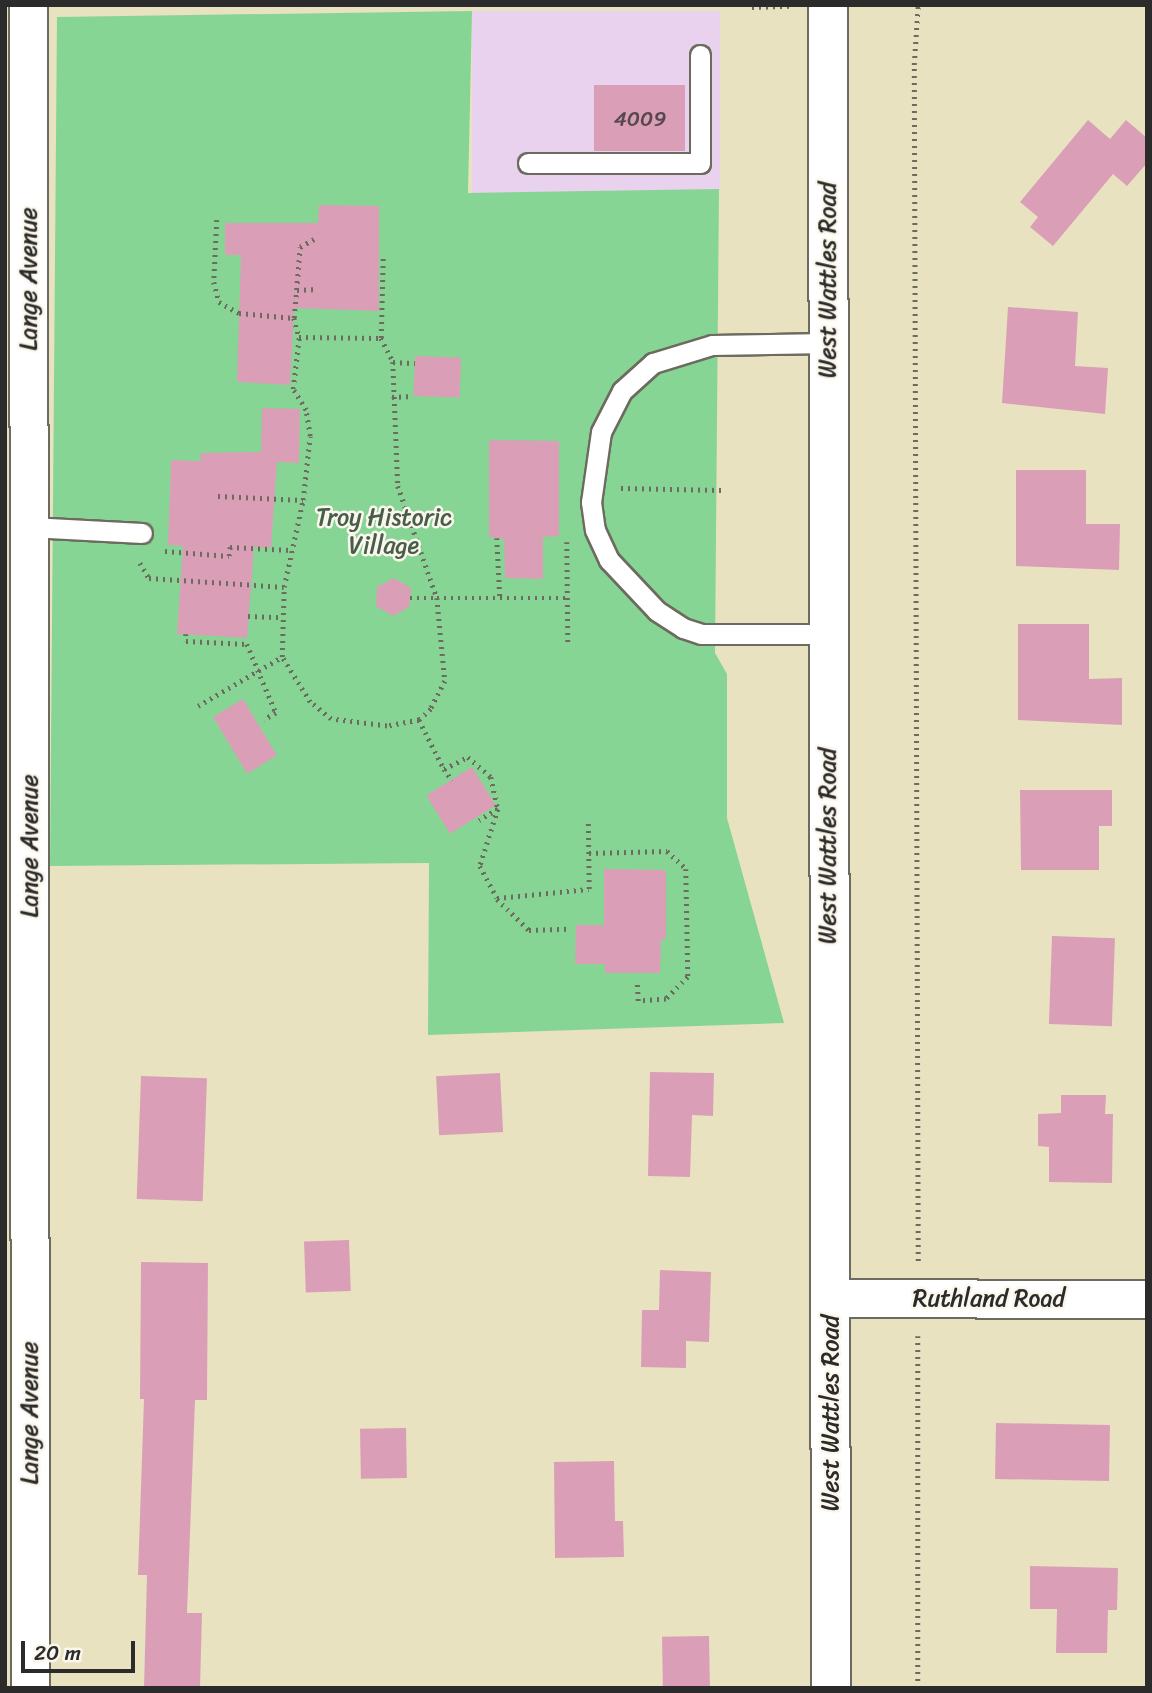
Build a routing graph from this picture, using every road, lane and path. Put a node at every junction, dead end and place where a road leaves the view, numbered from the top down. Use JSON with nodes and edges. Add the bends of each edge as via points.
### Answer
{"nodes":[{"id":1,"x":28,"y":5,"type":"edge"},
{"id":2,"x":828,"y":5,"type":"edge"},
{"id":3,"x":918,"y":5,"type":"edge"},
{"id":4,"x":700,"y":55,"type":"dead end"},
{"id":5,"x":528,"y":163,"type":"dead end"},
{"id":6,"x":216,"y":220,"type":"dead end"},
{"id":7,"x":314,"y":239,"type":"dead end"},
{"id":8,"x":383,"y":257,"type":"dead end"},
{"id":9,"x":317,"y":289,"type":"dead end"},
{"id":10,"x":297,"y":290,"type":"junction"},
{"id":11,"x":295,"y":318,"type":"junction"},
{"id":12,"x":299,"y":337,"type":"junction"},
{"id":13,"x":381,"y":338,"type":"junction"},
{"id":14,"x":828,"y":343,"type":"junction"},
{"id":15,"x":393,"y":362,"type":"junction"},
{"id":16,"x":415,"y":363,"type":"dead end"},
{"id":17,"x":414,"y":396,"type":"dead end"},
{"id":18,"x":392,"y":397,"type":"junction"},
{"id":19,"x":218,"y":496,"type":"dead end"},
{"id":20,"x":303,"y":500,"type":"junction"},
{"id":21,"x":30,"y":527,"type":"junction"},
{"id":22,"x":142,"y":533,"type":"junction"},
{"id":23,"x":497,"y":538,"type":"dead end"},
{"id":24,"x":567,"y":539,"type":"dead end"},
{"id":25,"x":291,"y":551,"type":"junction"},
{"id":26,"x":284,"y":587,"type":"junction"},
{"id":27,"x":437,"y":597,"type":"junction"},
{"id":28,"x":410,"y":598,"type":"dead end"},
{"id":29,"x":500,"y":598,"type":"junction"},
{"id":30,"x":567,"y":598,"type":"junction"},
{"id":31,"x":248,"y":616,"type":"dead end"},
{"id":32,"x":283,"y":617,"type":"junction"},
{"id":33,"x":186,"y":634,"type":"dead end"},
{"id":34,"x":828,"y":634,"type":"junction"},
{"id":35,"x":568,"y":643,"type":"dead end"},
{"id":36,"x":282,"y":657,"type":"junction"},
{"id":37,"x":256,"y":672,"type":"junction"},
{"id":38,"x":198,"y":706,"type":"dead end"},
{"id":39,"x":419,"y":719,"type":"junction"},
{"id":40,"x":264,"y":720,"type":"dead end"},
{"id":41,"x":444,"y":769,"type":"junction"},
{"id":42,"x":452,"y":780,"type":"dead end"},
{"id":43,"x":498,"y":809,"type":"junction"},
{"id":44,"x":588,"y":819,"type":"dead end"},
{"id":45,"x":479,"y":821,"type":"dead end"},
{"id":46,"x":589,"y":853,"type":"junction"},
{"id":47,"x":497,"y":898,"type":"junction"},
{"id":48,"x":567,"y":929,"type":"dead end"},
{"id":49,"x":637,"y":981,"type":"dead end"},
{"id":50,"x":918,"y":1265,"type":"dead end"},
{"id":51,"x":830,"y":1298,"type":"junction"},
{"id":52,"x":1147,"y":1299,"type":"edge"},
{"id":53,"x":918,"y":1326,"type":"dead end"},
{"id":54,"x":30,"y":1688,"type":"edge"},
{"id":55,"x":831,"y":1688,"type":"edge"},
{"id":56,"x":918,"y":1688,"type":"edge"}],
"edges":[{"from":1,"to":21,"type":"street","name":"Lange Avenue"},
{"from":2,"to":14,"type":"street","name":"West Wattles Road"},
{"from":3,"to":50,"type":"path","via":[[914,65]]},
{"from":4,"to":5,"type":"lane","via":[[700,163]]},
{"from":6,"to":11,"type":"path","via":[[214,282],[219,302],[239,313]]},
{"from":7,"to":10,"type":"path","via":[[300,247]]},
{"from":8,"to":13,"type":"path"},
{"from":9,"to":10,"type":"path"},
{"from":10,"to":11,"type":"path"},
{"from":11,"to":12,"type":"path"},
{"from":12,"to":13,"type":"path"},
{"from":12,"to":20,"type":"path","via":[[293,389],[306,410],[310,436]]},
{"from":13,"to":15,"type":"path"},
{"from":14,"to":34,"type":"street","name":"West Wattles Road"},
{"from":14,"to":34,"type":"lane","via":[[712,345],[653,363],[622,391],[601,432],[591,502],[596,530],[609,560],[657,611],[684,628],[701,634]]},
{"from":15,"to":16,"type":"path"},
{"from":15,"to":18,"type":"path"},
{"from":17,"to":18,"type":"path"},
{"from":18,"to":27,"type":"path","via":[[398,486]]},
{"from":19,"to":20,"type":"path"},
{"from":20,"to":25,"type":"path"},
{"from":21,"to":22,"type":"lane"},
{"from":21,"to":54,"type":"street","name":"Lange Avenue"},
{"from":22,"to":25,"type":"path","via":[[164,534],[163,551],[229,556],[230,547]]},
{"from":22,"to":26,"type":"path","via":[[139,564],[149,578]]},
{"from":23,"to":29,"type":"path"},
{"from":24,"to":30,"type":"path"},
{"from":25,"to":26,"type":"path"},
{"from":26,"to":32,"type":"path"},
{"from":27,"to":28,"type":"path"},
{"from":27,"to":29,"type":"path"},
{"from":27,"to":39,"type":"path","via":[[444,681],[431,709]]},
{"from":29,"to":30,"type":"path"},
{"from":30,"to":35,"type":"path"},
{"from":31,"to":32,"type":"path"},
{"from":32,"to":36,"type":"path"},
{"from":33,"to":37,"type":"path","via":[[186,641],[247,644]]},
{"from":34,"to":51,"type":"street","name":"West Wattles Road"},
{"from":36,"to":37,"type":"path"},
{"from":36,"to":39,"type":"path","via":[[304,695],[331,719],[387,726]]},
{"from":37,"to":38,"type":"path"},
{"from":37,"to":40,"type":"path","via":[[276,713]]},
{"from":39,"to":41,"type":"path"},
{"from":41,"to":42,"type":"path"},
{"from":41,"to":43,"type":"path","via":[[468,757],[480,763],[491,776]]},
{"from":43,"to":45,"type":"path"},
{"from":43,"to":47,"type":"path","via":[[480,866]]},
{"from":44,"to":46,"type":"path"},
{"from":46,"to":47,"type":"path","via":[[589,888]]},
{"from":46,"to":49,"type":"path","via":[[667,851],[686,869],[688,977],[666,999],[638,1001]]},
{"from":47,"to":48,"type":"path","via":[[529,930]]},
{"from":51,"to":52,"type":"street","name":"Ruthland Road"},
{"from":51,"to":55,"type":"street","name":"West Wattles Road"},
{"from":53,"to":56,"type":"path"}]}
